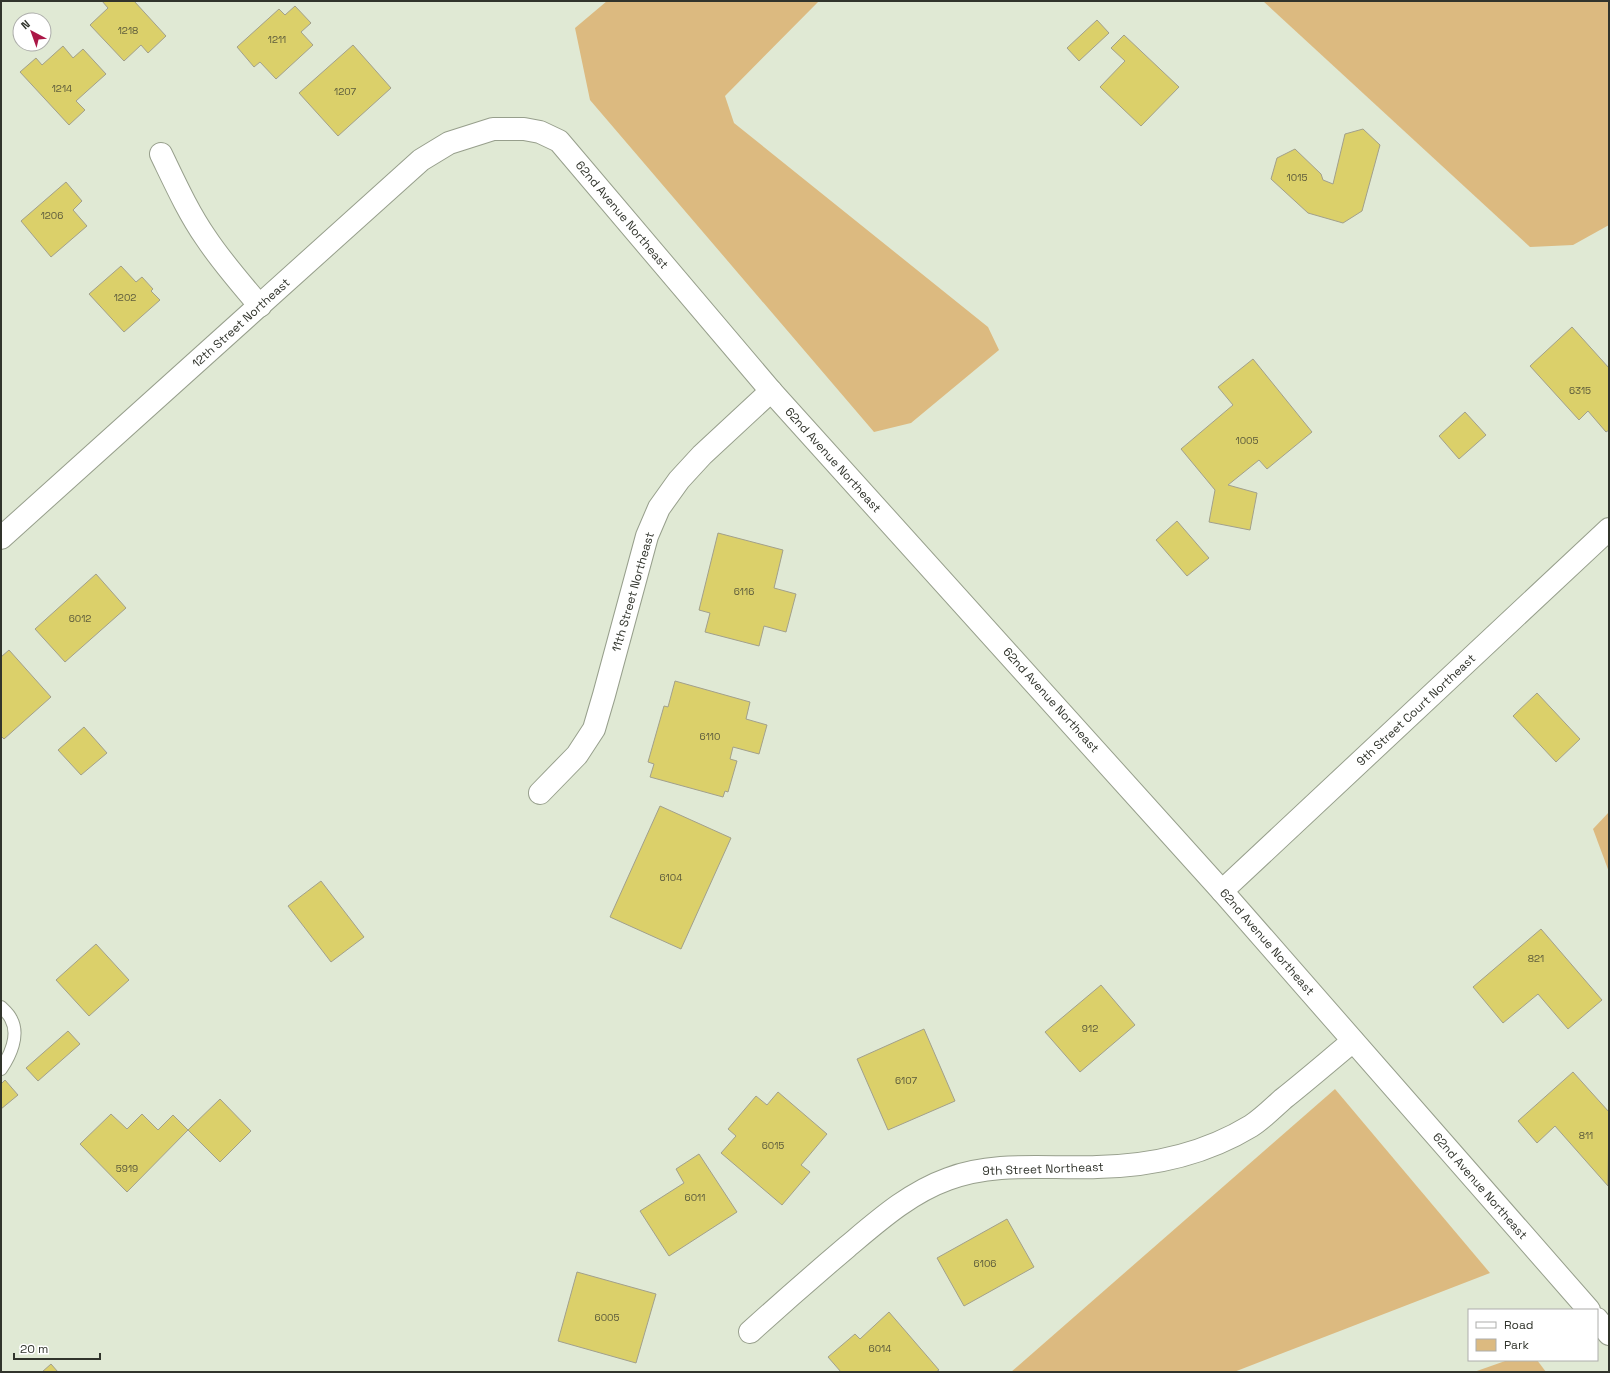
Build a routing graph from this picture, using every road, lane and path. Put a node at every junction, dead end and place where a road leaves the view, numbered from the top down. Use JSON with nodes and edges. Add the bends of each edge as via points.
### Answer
{"nodes":[{"id":1,"x":493,"y":129,"type":"joint"},
{"id":2,"x":161,"y":154,"type":"dead end"},
{"id":3,"x":260,"y":306,"type":"junction"},
{"id":4,"x":772,"y":391,"type":"junction"},
{"id":5,"x":1609,"y":529,"type":"edge"},
{"id":6,"x":1,"y":538,"type":"edge"},
{"id":7,"x":540,"y":793,"type":"dead end"},
{"id":8,"x":1222,"y":891,"type":"junction"},
{"id":9,"x":1,"y":1006,"type":"edge"},
{"id":10,"x":1353,"y":1041,"type":"junction"},
{"id":11,"x":1,"y":1069,"type":"edge"},
{"id":12,"x":1588,"y":1309,"type":"edge"},
{"id":13,"x":1598,"y":1320,"type":"edge"},
{"id":14,"x":750,"y":1332,"type":"dead end"},
{"id":15,"x":1609,"y":1334,"type":"edge"}],
"edges":[{"from":1,"to":3,"type":"street","name":"12th Street Northeast","via":[[449,143],[421,160]]},
{"from":1,"to":4,"type":"street","name":"62nd Avenue Northeast","via":[[524,129],[540,132],[559,141]]},
{"from":2,"to":3,"type":"street","via":[[181,196],[205,237]]},
{"from":3,"to":6,"type":"street","name":"12th Street Northeast"},
{"from":4,"to":7,"type":"street","name":"11th Street Northeast","via":[[702,455],[679,480],[659,508],[646,536],[594,729],[577,755]]},
{"from":4,"to":8,"type":"street","name":"62nd Avenue Northeast"},
{"from":5,"to":8,"type":"street","name":"9th Street Court Northeast"},
{"from":8,"to":10,"type":"street","name":"62nd Avenue Northeast"},
{"from":9,"to":11,"type":"lane","via":[[14,1028],[13,1047]]},
{"from":10,"to":12,"type":"street","name":"62nd Avenue Northeast"},
{"from":10,"to":14,"type":"street","name":"9th Street Northeast","via":[[1252,1125],[1222,1142],[1182,1156],[1154,1163],[1097,1168],[1067,1166],[982,1169],[948,1178],[887,1213]]},
{"from":13,"to":15,"type":"street"}]}
